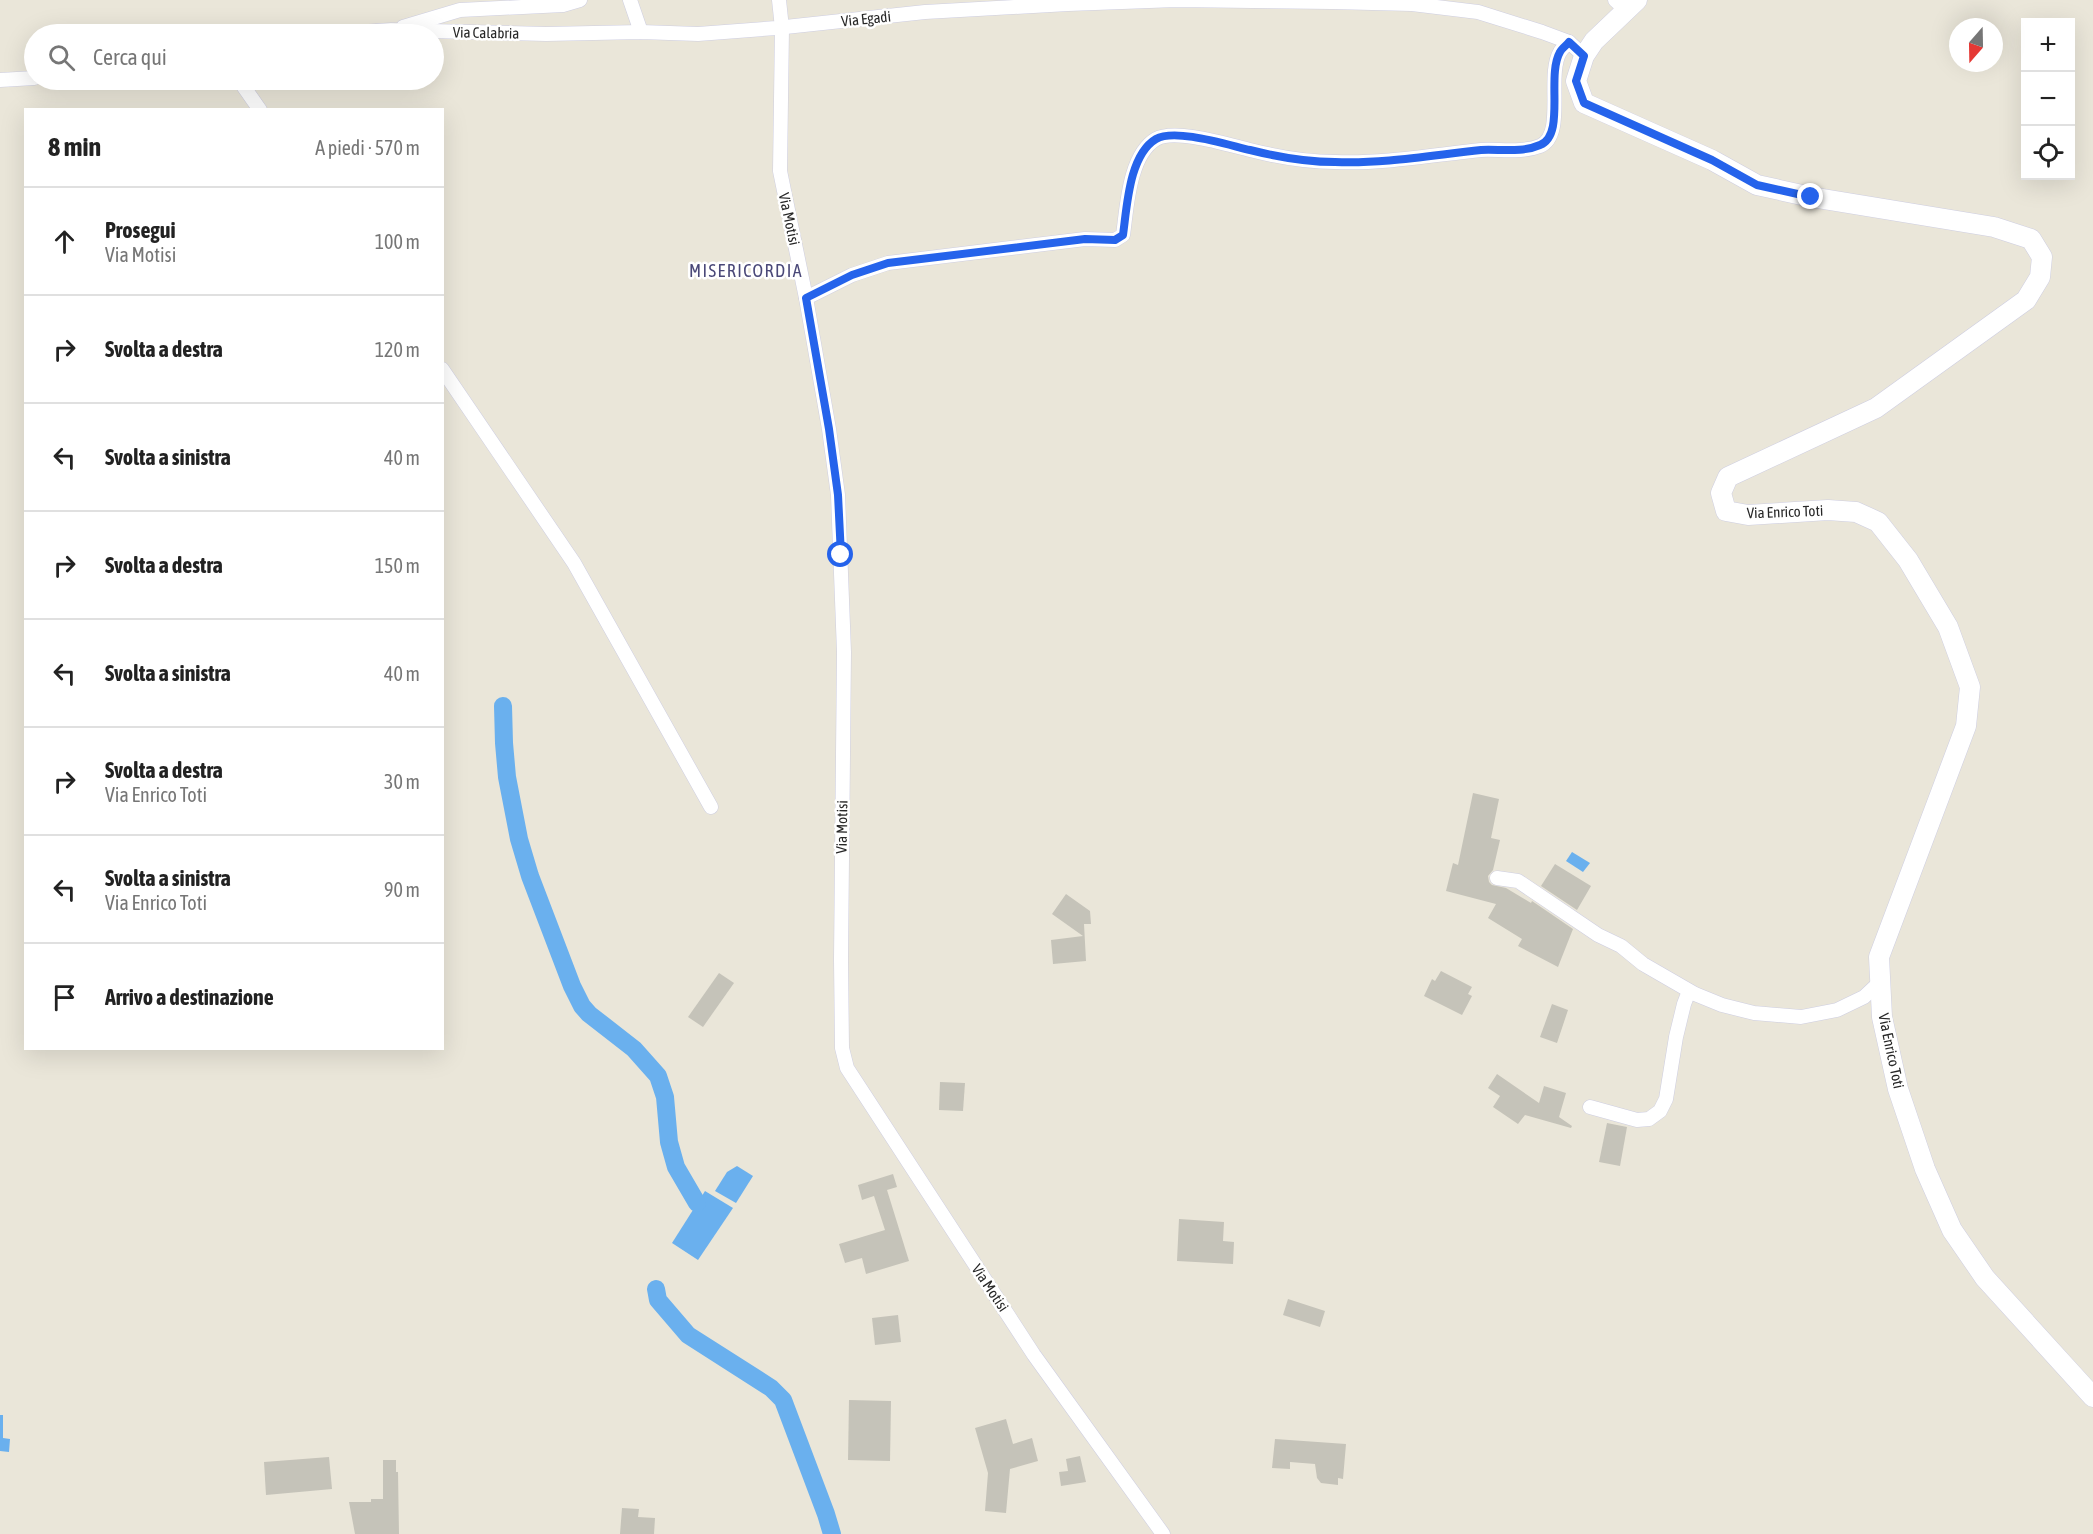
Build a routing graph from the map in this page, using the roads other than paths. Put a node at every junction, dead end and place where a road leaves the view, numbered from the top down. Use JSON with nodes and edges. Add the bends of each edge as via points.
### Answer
{"nodes":[{"id":1,"x":580,"y":0,"type":"edge"},
{"id":2,"x":630,"y":0,"type":"edge"},
{"id":3,"x":779,"y":0,"type":"edge"},
{"id":4,"x":1108,"y":1,"type":"edge"},
{"id":5,"x":1626,"y":3,"type":"edge"},
{"id":6,"x":412,"y":24,"type":"edge"},
{"id":7,"x":782,"y":28,"type":"junction"},
{"id":8,"x":444,"y":31,"type":"edge"},
{"id":9,"x":641,"y":32,"type":"junction"},
{"id":10,"x":1569,"y":42,"type":"junction"},
{"id":11,"x":1584,"y":56,"type":"junction"},
{"id":12,"x":24,"y":79,"type":"edge"},
{"id":13,"x":0,"y":80,"type":"edge"},
{"id":14,"x":246,"y":90,"type":"edge"},
{"id":15,"x":259,"y":108,"type":"edge"},
{"id":16,"x":806,"y":298,"type":"junction"},
{"id":17,"x":444,"y":372,"type":"edge"},
{"id":18,"x":711,"y":807,"type":"dead end"},
{"id":19,"x":1497,"y":878,"type":"dead end"},
{"id":20,"x":1880,"y":982,"type":"junction"},
{"id":21,"x":1689,"y":991,"type":"junction"},
{"id":22,"x":1590,"y":1107,"type":"dead end"},
{"id":23,"x":2093,"y":1397,"type":"edge"},
{"id":24,"x":1163,"y":1534,"type":"edge"}],
"edges":[{"from":1,"to":6,"type":"street","via":[[563,5],[460,10]]},
{"from":2,"to":9,"type":"street"},
{"from":3,"to":7,"type":"street","name":"Via Motisi"},
{"from":4,"to":7,"type":"street","name":"Via Egadi","via":[[925,12]]},
{"from":4,"to":10,"type":"street","name":"Via Egadi","via":[[1412,4],[1478,12]]},
{"from":5,"to":11,"type":"main road","name":"Via Enrico Toti"},
{"from":7,"to":9,"type":"street","name":"Via Egadi","via":[[698,34]]},
{"from":7,"to":16,"type":"street","name":"Via Motisi","via":[[780,171]]},
{"from":8,"to":9,"type":"street","name":"Via Calabria"},
{"from":10,"to":11,"type":"street","name":"Via Egadi"},
{"from":10,"to":16,"type":"street","via":[[1560,52],[1556,68],[1551,136],[1541,145],[1335,162],[1283,158],[1180,135],[1157,138],[1142,153],[1133,172],[1123,235],[1115,240],[1085,239],[888,263],[852,275]]},
{"from":11,"to":20,"type":"main road","name":"Via Enrico Toti","via":[[1576,81],[1584,103],[1712,160],[1757,185],[1994,227],[2031,238],[2042,257],[2040,277],[2026,300],[1876,408],[1728,477],[1720,494],[1726,511],[1748,515],[1828,510],[1856,512],[1878,522],[1908,560],[1948,627],[1970,687],[1966,726],[1879,957]]},
{"from":12,"to":13,"type":"street"},
{"from":14,"to":15,"type":"street"},
{"from":16,"to":24,"type":"street","name":"Via Motisi","via":[[838,495],[844,652],[842,1048],[847,1068],[1028,1346]]},
{"from":17,"to":18,"type":"street","via":[[574,563]]},
{"from":19,"to":21,"type":"street","via":[[1518,881]]},
{"from":20,"to":21,"type":"street","via":[[1864,997],[1837,1010],[1801,1017],[1754,1013]]},
{"from":20,"to":23,"type":"main road","name":"Via Enrico Toti","via":[[1882,1017],[1898,1089],[1925,1169],[1952,1230],[1985,1278]]},
{"from":21,"to":22,"type":"street","via":[[1676,1037],[1666,1099],[1660,1111],[1649,1119],[1637,1120]]}]}
